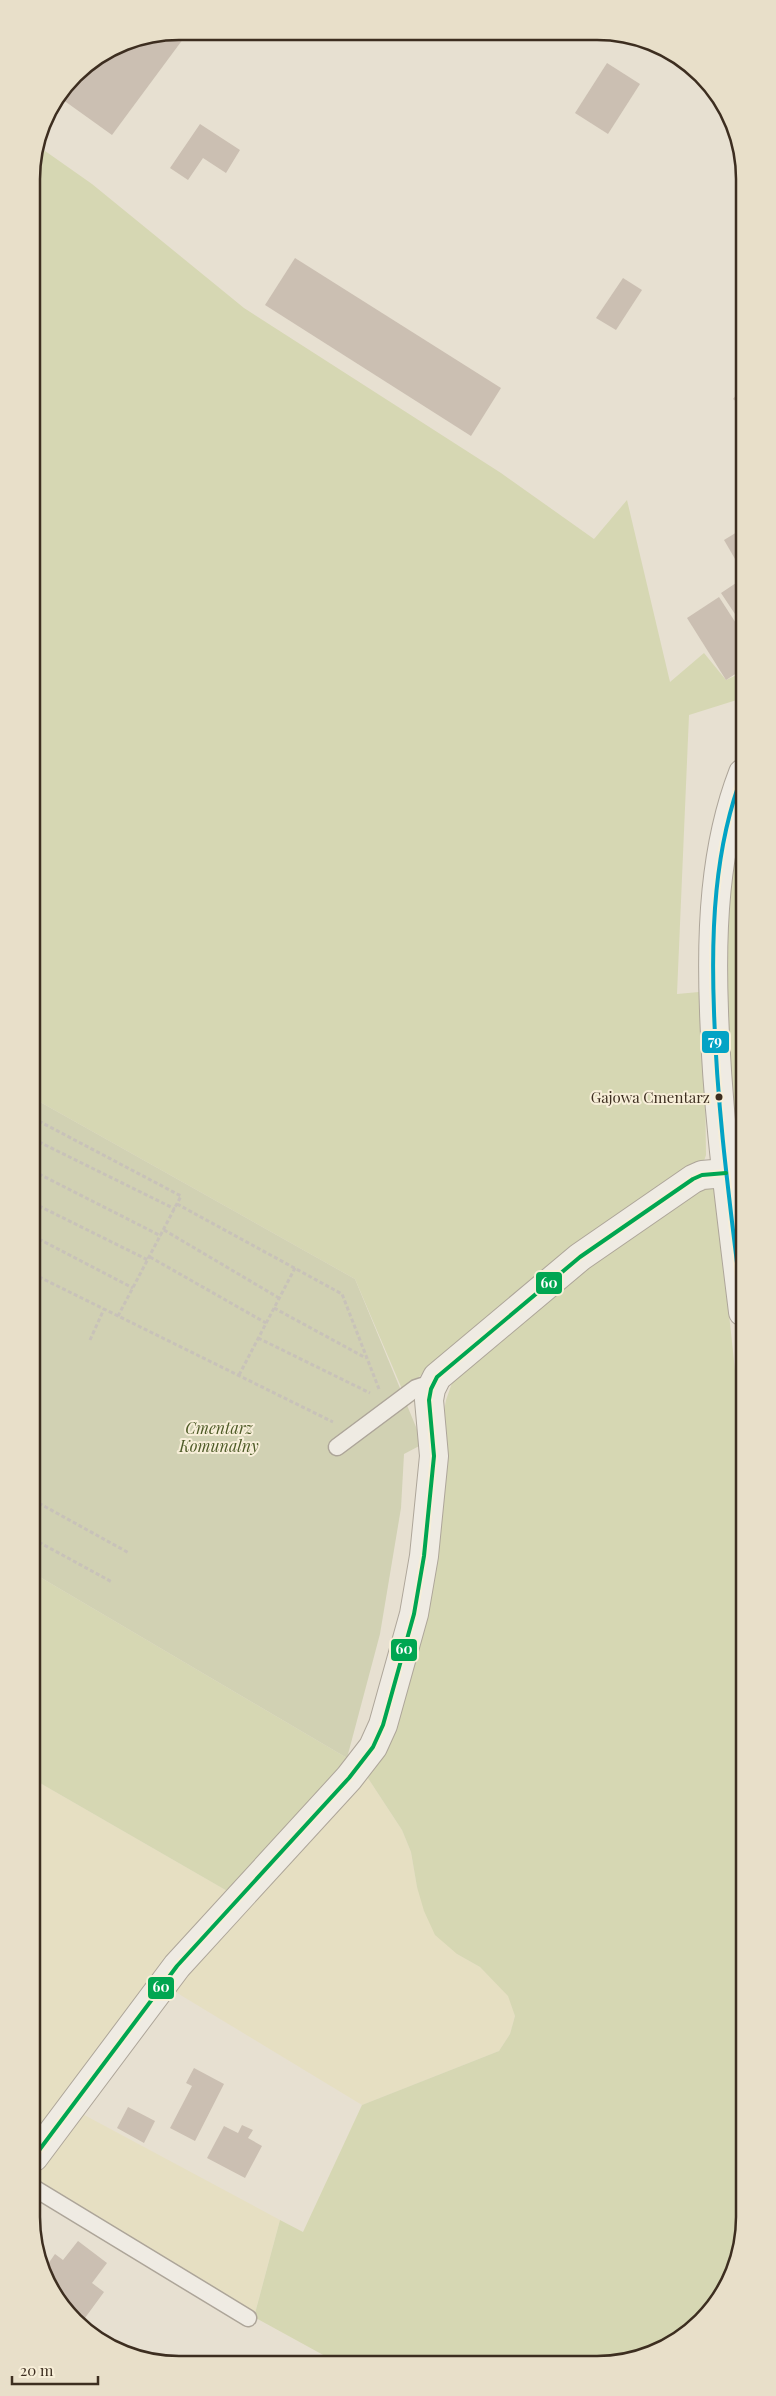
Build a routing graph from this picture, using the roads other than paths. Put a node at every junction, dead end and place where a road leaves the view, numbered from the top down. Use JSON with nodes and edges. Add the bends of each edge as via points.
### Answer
{"nodes":[{"id":1,"x":736,"y":796,"type":"edge"},
{"id":2,"x":726,"y":1173,"type":"junction"},
{"id":3,"x":736,"y":1255,"type":"edge"},
{"id":4,"x":431,"y":1389,"type":"junction"},
{"id":5,"x":337,"y":1447,"type":"dead end"},
{"id":6,"x":40,"y":2149,"type":"edge"},
{"id":7,"x":40,"y":2192,"type":"edge"},
{"id":8,"x":248,"y":2318,"type":"dead end"}],
"edges":[{"from":1,"to":2,"type":"street","via":[[725,833],[714,922],[715,1056]]},
{"from":2,"to":3,"type":"street"},
{"from":2,"to":4,"type":"street","via":[[693,1179],[580,1257],[444,1370]]},
{"from":4,"to":5,"type":"lane","via":[[416,1388],[386,1405]]},
{"from":4,"to":6,"type":"street","via":[[429,1409],[434,1456],[420,1587],[379,1737],[343,1785],[168,1978]]},
{"from":7,"to":8,"type":"lane"}]}
